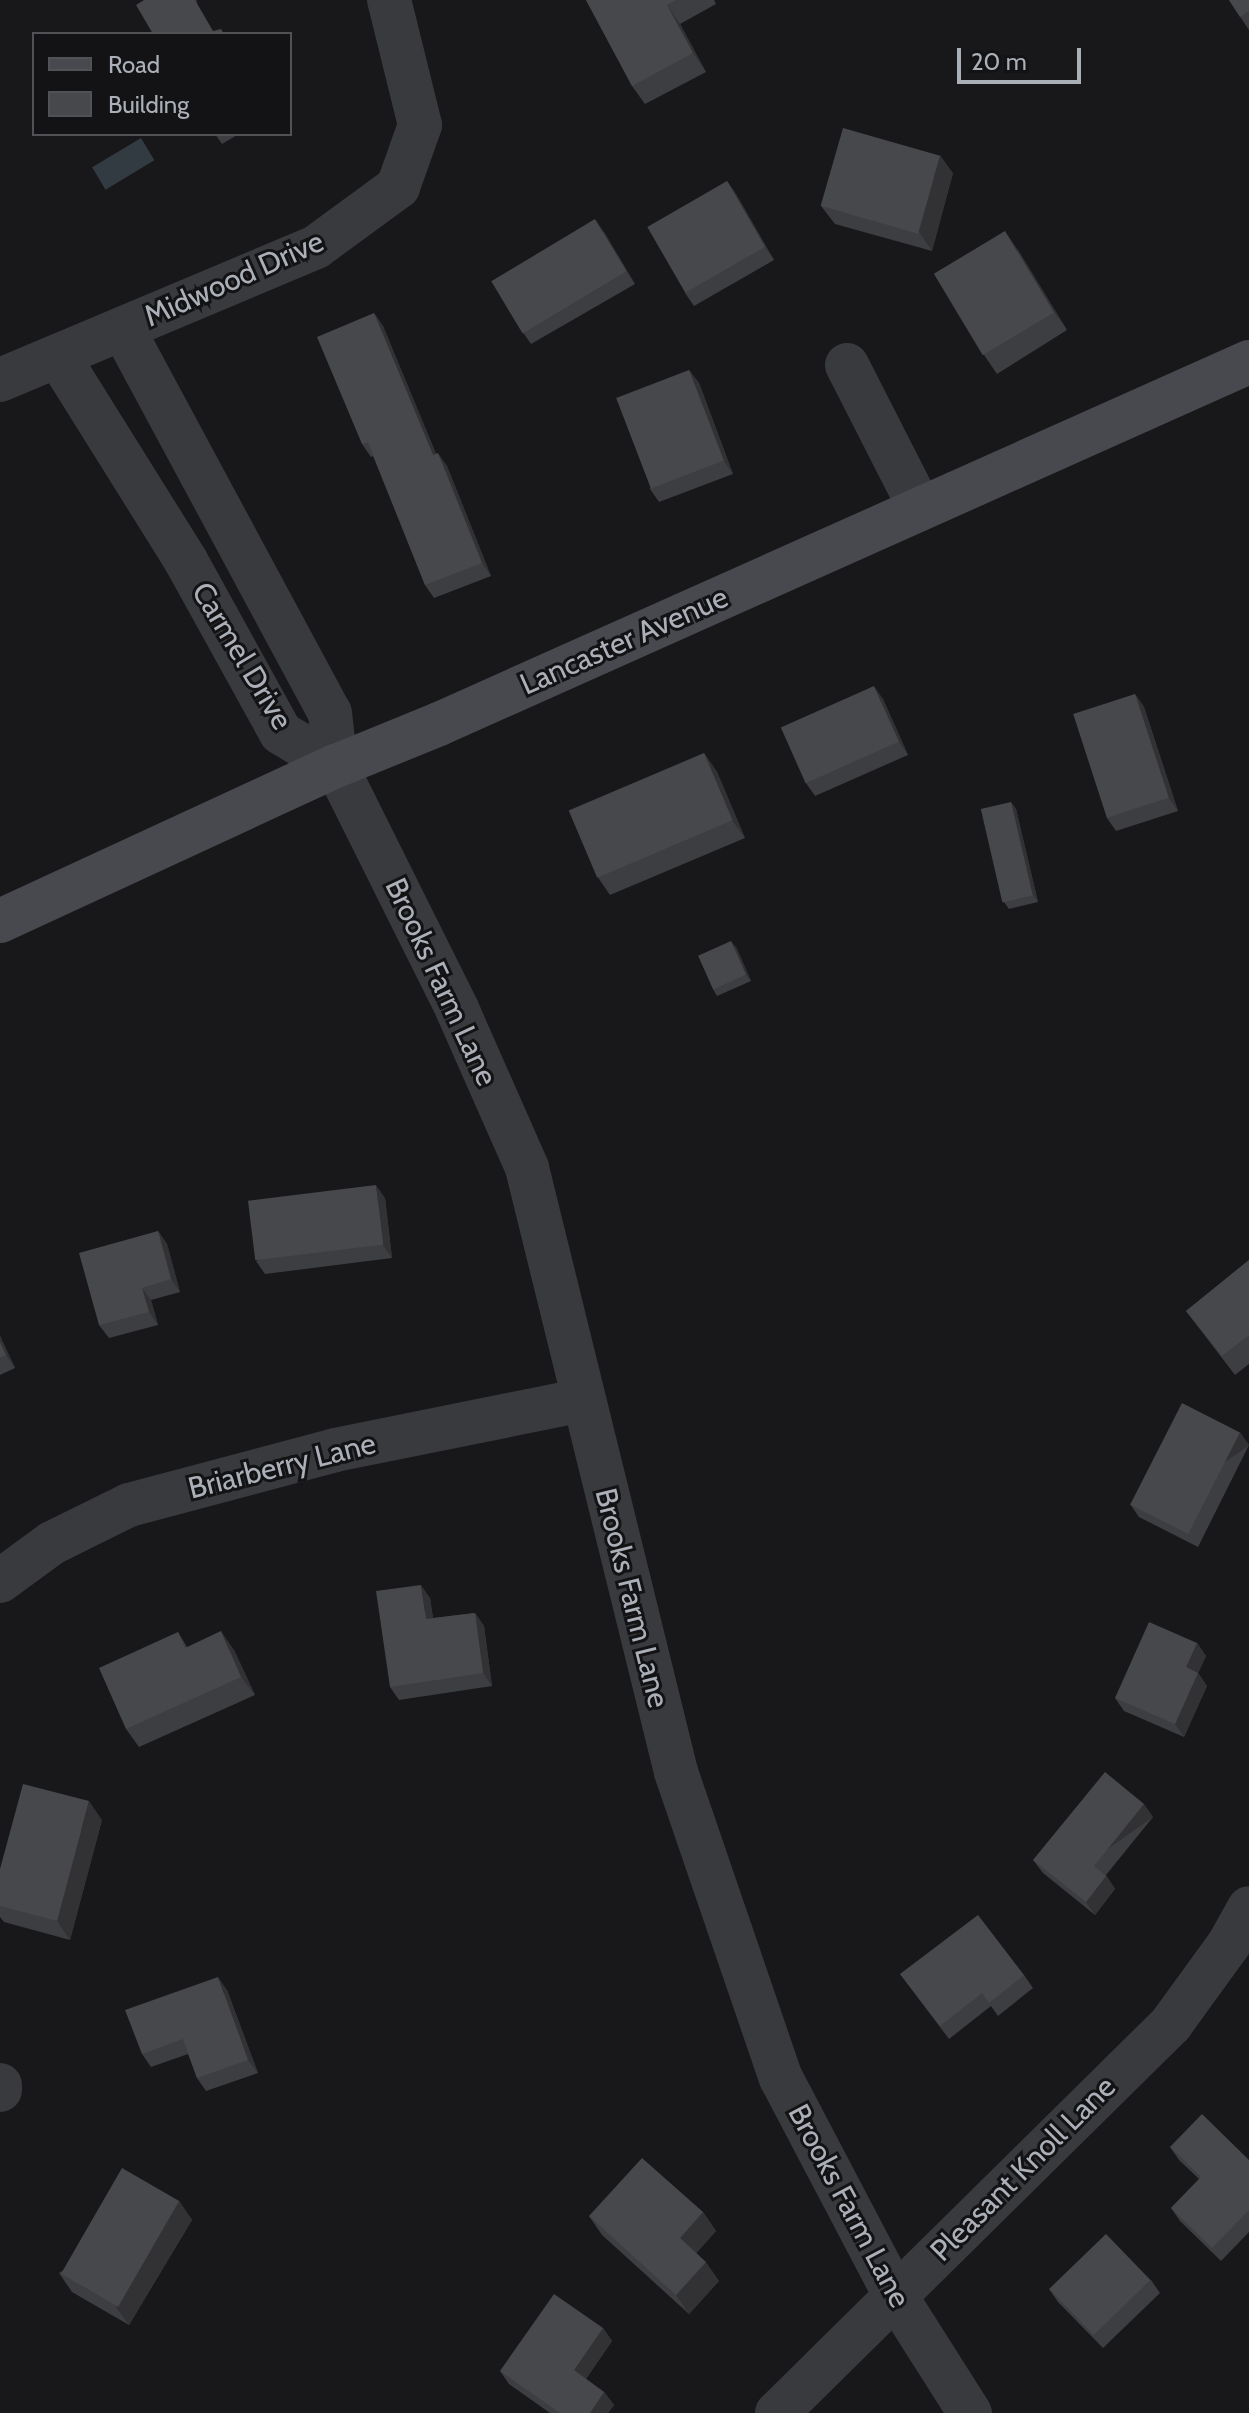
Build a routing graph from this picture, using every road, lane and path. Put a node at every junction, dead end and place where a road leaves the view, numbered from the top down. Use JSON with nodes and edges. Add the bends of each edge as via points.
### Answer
{"nodes":[{"id":1,"x":389,"y":0,"type":"edge"},
{"id":2,"x":123,"y":329,"type":"junction"},
{"id":3,"x":58,"y":356,"type":"junction"},
{"id":4,"x":1249,"y":362,"type":"edge"},
{"id":5,"x":847,"y":365,"type":"dead end"},
{"id":6,"x":0,"y":380,"type":"edge"},
{"id":7,"x":920,"y":508,"type":"junction"},
{"id":8,"x":336,"y":766,"type":"junction"},
{"id":9,"x":0,"y":921,"type":"edge"},
{"id":10,"x":583,"y":1400,"type":"junction"},
{"id":11,"x":0,"y":1581,"type":"edge"},
{"id":12,"x":1249,"y":1908,"type":"edge"},
{"id":13,"x":895,"y":2295,"type":"junction"},
{"id":14,"x":777,"y":2413,"type":"edge"},
{"id":15,"x":970,"y":2413,"type":"edge"}],
"edges":[{"from":1,"to":2,"type":"street","name":"Midwood Drive","via":[[420,125],[398,187],[316,247]]},
{"from":2,"to":3,"type":"street","name":"Midwood Drive"},
{"from":2,"to":8,"type":"street","name":"Carmel Drive","via":[[330,713]]},
{"from":3,"to":6,"type":"street","name":"Midwood Drive"},
{"from":3,"to":8,"type":"street","name":"Carmel Drive","via":[[186,561],[281,733]]},
{"from":4,"to":7,"type":"main road","name":"Lancaster Avenue"},
{"from":5,"to":7,"type":"street"},
{"from":7,"to":8,"type":"main road","name":"Lancaster Avenue"},
{"from":8,"to":9,"type":"main road","name":"Lancaster Avenue"},
{"from":8,"to":10,"type":"street","name":"Brooks Farm Lane","via":[[457,1009],[527,1168]]},
{"from":10,"to":11,"type":"street","name":"Briarberry Lane","via":[[335,1450],[129,1505],[52,1543]]},
{"from":10,"to":13,"type":"street","name":"Brooks Farm Lane","via":[[676,1772],[781,2078]]},
{"from":12,"to":13,"type":"street","name":"Pleasant Knoll Lane","via":[[1171,2024]]},
{"from":13,"to":14,"type":"street","name":"Pleasant Knoll Lane"},
{"from":13,"to":15,"type":"street","name":"Brooks Farm Lane"}]}
